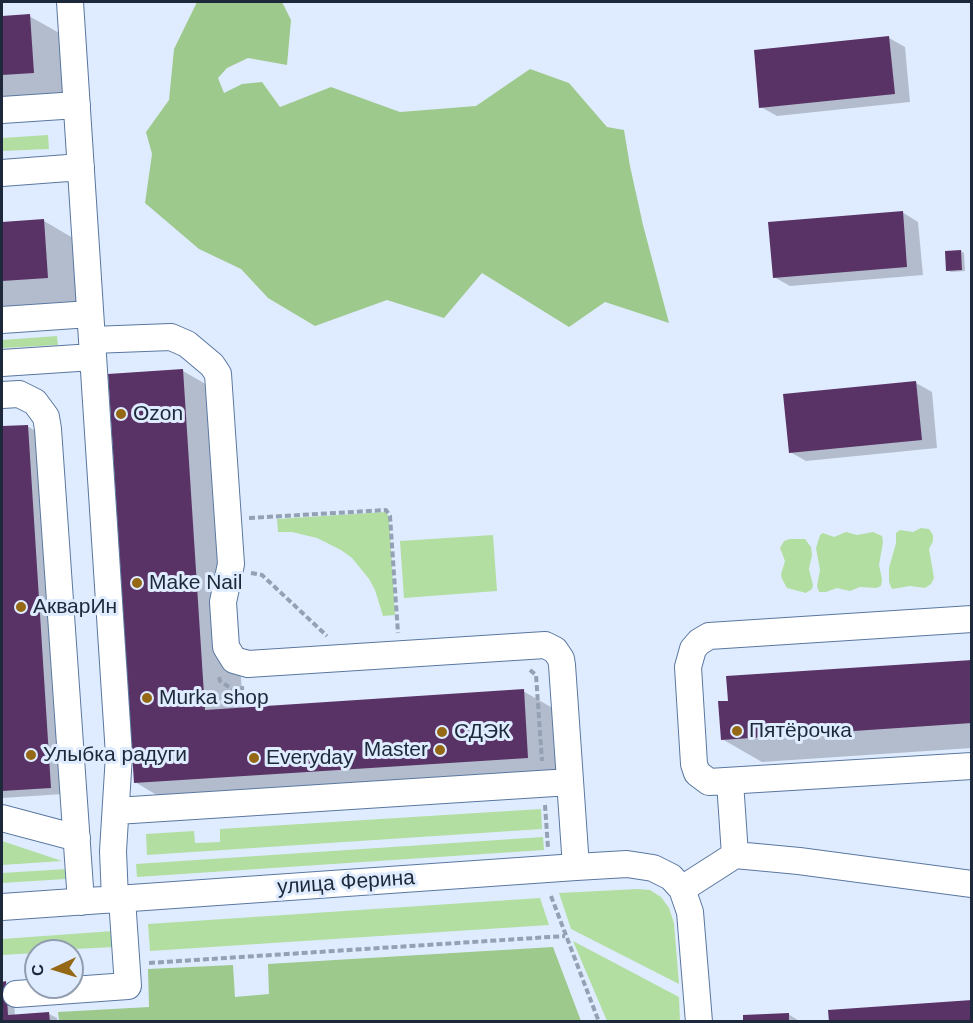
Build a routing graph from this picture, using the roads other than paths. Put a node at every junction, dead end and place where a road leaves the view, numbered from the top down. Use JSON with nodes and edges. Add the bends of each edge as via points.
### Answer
{"nodes":[{"id":1,"x":70,"y":2,"type":"edge"},
{"id":2,"x":77,"y":105,"type":"junction"},
{"id":3,"x":2,"y":110,"type":"edge"},
{"id":4,"x":81,"y":167,"type":"junction"},
{"id":5,"x":2,"y":173,"type":"edge"},
{"id":6,"x":90,"y":314,"type":"junction"},
{"id":7,"x":2,"y":320,"type":"edge"},
{"id":8,"x":93,"y":348,"type":"junction"},
{"id":9,"x":2,"y":363,"type":"edge"},
{"id":10,"x":2,"y":395,"type":"edge"},
{"id":11,"x":972,"y":619,"type":"edge"},
{"id":12,"x":972,"y":766,"type":"edge"},
{"id":13,"x":570,"y":782,"type":"junction"},
{"id":14,"x":730,"y":782,"type":"junction"},
{"id":15,"x":116,"y":811,"type":"junction"},
{"id":16,"x":2,"y":818,"type":"edge"},
{"id":17,"x":76,"y":838,"type":"junction"},
{"id":18,"x":735,"y":855,"type":"junction"},
{"id":19,"x":576,"y":867,"type":"junction"},
{"id":20,"x":972,"y":884,"type":"edge"},
{"id":21,"x":682,"y":889,"type":"junction"},
{"id":22,"x":119,"y":899,"type":"junction"},
{"id":23,"x":81,"y":902,"type":"junction"},
{"id":24,"x":2,"y":907,"type":"edge"},
{"id":25,"x":16,"y":994,"type":"dead end"},
{"id":26,"x":699,"y":1022,"type":"edge"}],
"edges":[{"from":1,"to":2,"type":"street"},
{"from":2,"to":3,"type":"street"},
{"from":2,"to":4,"type":"street"},
{"from":4,"to":5,"type":"street"},
{"from":4,"to":6,"type":"street"},
{"from":6,"to":7,"type":"street"},
{"from":6,"to":8,"type":"street"},
{"from":8,"to":9,"type":"street"},
{"from":8,"to":13,"type":"street","via":[[171,337],[187,344],[215,369],[220,380],[231,564],[223,602],[226,647],[234,660],[248,664],[545,645],[561,659]]},
{"from":8,"to":15,"type":"street","via":[[119,754]]},
{"from":10,"to":17,"type":"street","via":[[19,394],[35,402],[46,417]]},
{"from":11,"to":14,"type":"street","via":[[709,636],[699,642],[688,667],[694,764],[702,779]]},
{"from":12,"to":14,"type":"street"},
{"from":13,"to":15,"type":"street"},
{"from":13,"to":19,"type":"street"},
{"from":14,"to":18,"type":"street"},
{"from":15,"to":22,"type":"street","via":[[113,851]]},
{"from":16,"to":17,"type":"street"},
{"from":17,"to":23,"type":"street"},
{"from":18,"to":20,"type":"street"},
{"from":18,"to":21,"type":"street"},
{"from":19,"to":21,"type":"street","name":"улица Ферина","via":[[627,864],[653,868],[671,877]]},
{"from":19,"to":22,"type":"street","name":"улица Ферина"},
{"from":21,"to":26,"type":"street","via":[[694,939]]},
{"from":22,"to":23,"type":"street","name":"улица Ферина"},
{"from":22,"to":25,"type":"street","via":[[128,986]]},
{"from":23,"to":24,"type":"street","name":"улица Ферина"}]}
